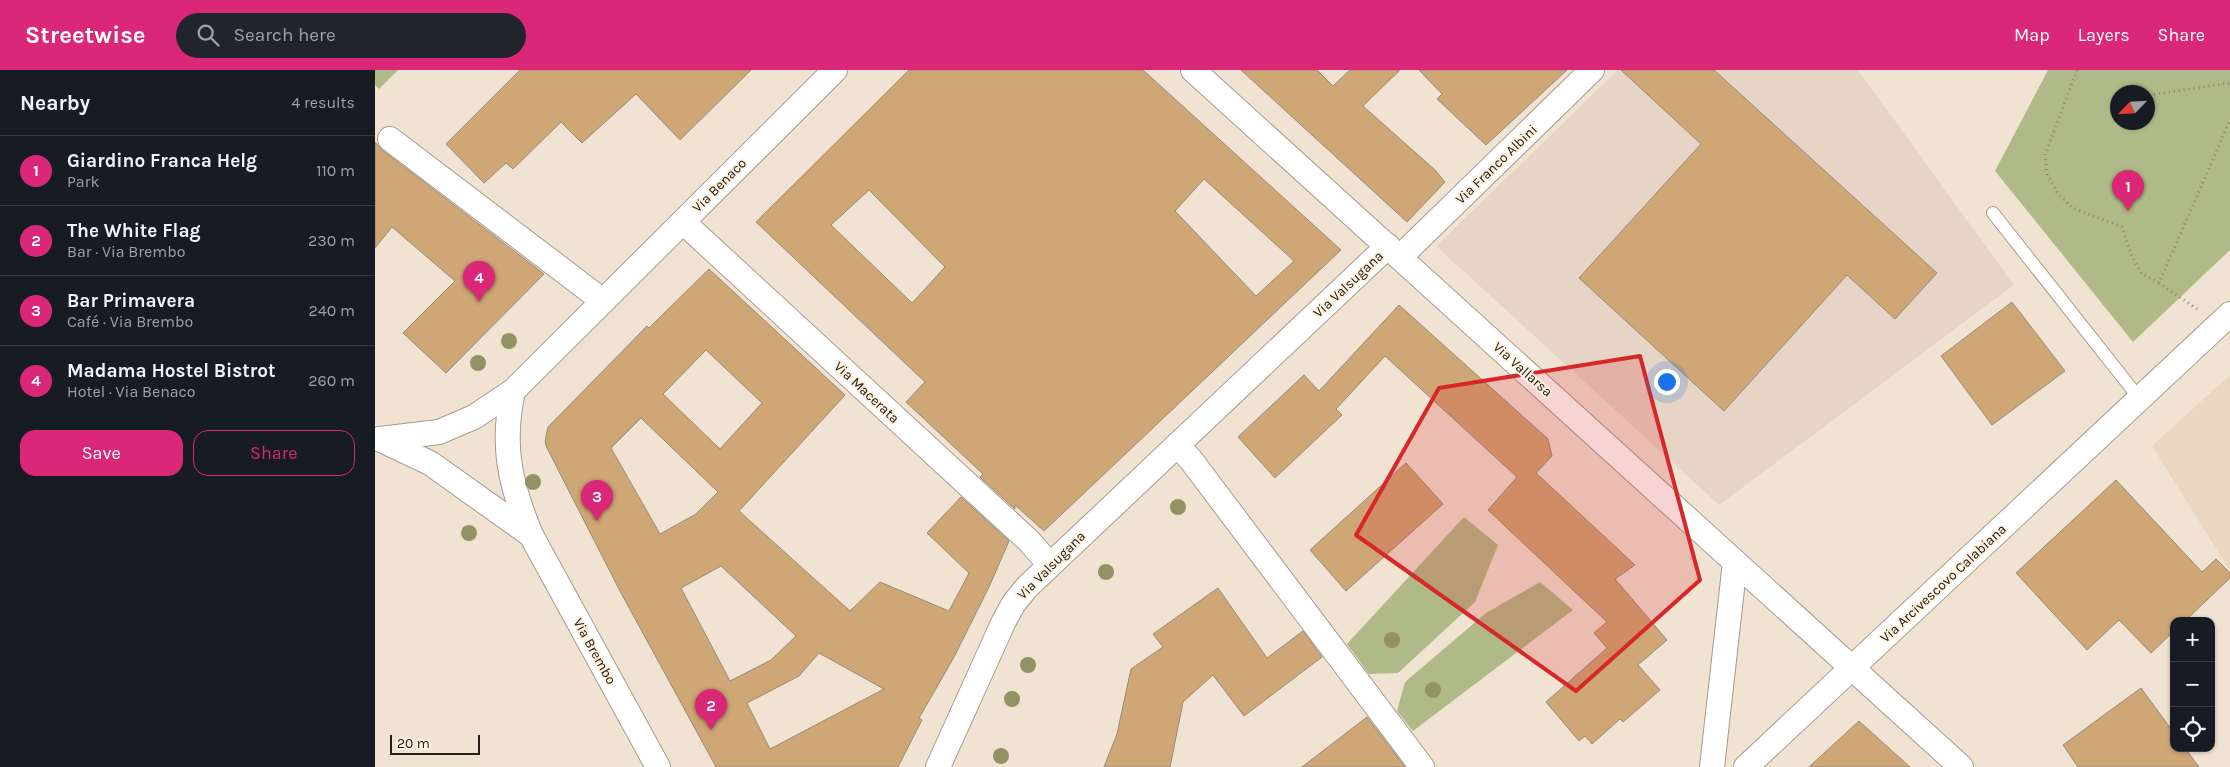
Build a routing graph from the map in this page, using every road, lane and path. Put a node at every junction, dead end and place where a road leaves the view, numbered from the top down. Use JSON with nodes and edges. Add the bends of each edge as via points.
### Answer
{"nodes":[{"id":1,"x":835,"y":70,"type":"edge"},
{"id":2,"x":1193,"y":70,"type":"edge"},
{"id":3,"x":1592,"y":70,"type":"edge"},
{"id":4,"x":2077,"y":70,"type":"edge"},
{"id":5,"x":2230,"y":83,"type":"edge"},
{"id":6,"x":2155,"y":93,"type":"edge"},
{"id":7,"x":2230,"y":120,"type":"edge"},
{"id":8,"x":391,"y":139,"type":"dead end"},
{"id":9,"x":1993,"y":214,"type":"dead end"},
{"id":10,"x":683,"y":222,"type":"junction"},
{"id":11,"x":1394,"y":252,"type":"junction"},
{"id":12,"x":2159,"y":283,"type":"junction"},
{"id":13,"x":603,"y":301,"type":"junction"},
{"id":14,"x":2223,"y":320,"type":"edge"},
{"id":15,"x":513,"y":391,"type":"junction"},
{"id":16,"x":2139,"y":398,"type":"junction"},
{"id":17,"x":378,"y":438,"type":"edge"},
{"id":18,"x":1177,"y":445,"type":"junction"},
{"id":19,"x":531,"y":535,"type":"junction"},
{"id":20,"x":1735,"y":562,"type":"junction"},
{"id":21,"x":1050,"y":565,"type":"junction"},
{"id":22,"x":1851,"y":670,"type":"junction"},
{"id":23,"x":658,"y":767,"type":"edge"},
{"id":24,"x":938,"y":767,"type":"edge"},
{"id":25,"x":1422,"y":767,"type":"edge"},
{"id":26,"x":1712,"y":767,"type":"edge"},
{"id":27,"x":1746,"y":767,"type":"edge"},
{"id":28,"x":1961,"y":767,"type":"edge"}],
"edges":[{"from":1,"to":10,"type":"street","name":"Via Benaco"},
{"from":2,"to":11,"type":"street","name":"Via Vallarsa"},
{"from":3,"to":11,"type":"street","name":"Via Franco Albini"},
{"from":4,"to":12,"type":"path","via":[[2045,155],[2047,174],[2059,194],[2073,208],[2121,227],[2129,252],[2141,273]]},
{"from":5,"to":6,"type":"path"},
{"from":7,"to":12,"type":"path"},
{"from":8,"to":13,"type":"street"},
{"from":9,"to":16,"type":"lane"},
{"from":10,"to":13,"type":"street","name":"Via Benaco"},
{"from":10,"to":21,"type":"street","name":"Via Macerata","via":[[1029,541]]},
{"from":11,"to":18,"type":"street","name":"Via Valsugana"},
{"from":11,"to":20,"type":"street","name":"Via Vallarsa"},
{"from":12,"to":14,"type":"path","via":[[2192,305]]},
{"from":13,"to":15,"type":"street","name":"Via Benaco"},
{"from":14,"to":16,"type":"street","name":"Via Arcivescovo Calabiana"},
{"from":15,"to":17,"type":"street","name":"Via Benaco","via":[[474,417],[439,432]]},
{"from":15,"to":19,"type":"street","name":"Via Brembo","via":[[507,429],[508,464],[518,504]]},
{"from":16,"to":22,"type":"street","name":"Via Arcivescovo Calabiana"},
{"from":17,"to":19,"type":"street","name":"Via Brembo","via":[[430,463]]},
{"from":18,"to":21,"type":"street","name":"Via Valsugana"},
{"from":18,"to":25,"type":"street"},
{"from":19,"to":23,"type":"street","name":"Via Brembo"},
{"from":20,"to":22,"type":"street","name":"Via Vallarsa"},
{"from":20,"to":26,"type":"street"},
{"from":21,"to":24,"type":"street","name":"Via Valsugana","via":[[1014,603]]},
{"from":22,"to":27,"type":"street","name":"Via Arcivescovo Calabiana"},
{"from":22,"to":28,"type":"street","name":"Via Vallarsa"}]}
